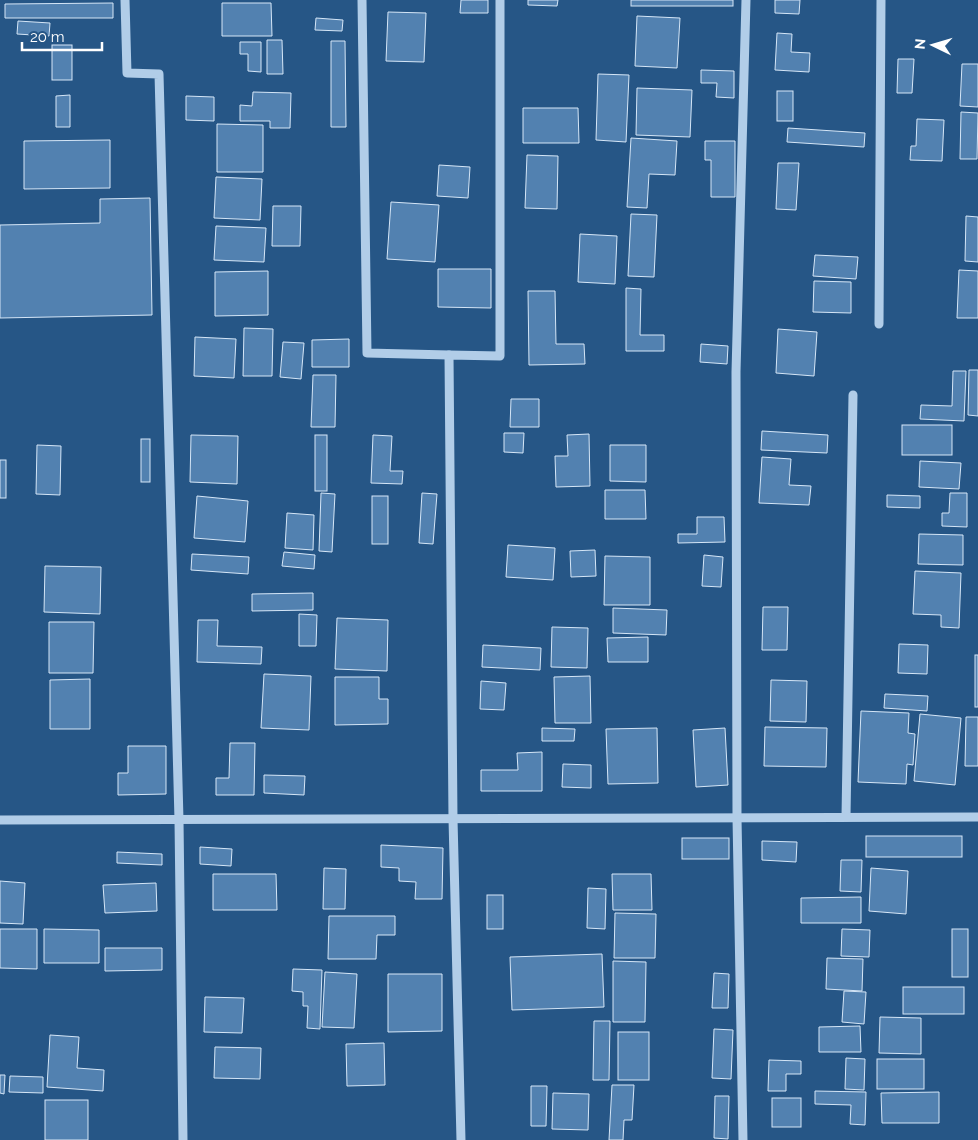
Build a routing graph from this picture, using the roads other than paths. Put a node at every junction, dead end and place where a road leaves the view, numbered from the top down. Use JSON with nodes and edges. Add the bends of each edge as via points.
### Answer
{"nodes":[{"id":1,"x":125,"y":0,"type":"edge"},
{"id":2,"x":362,"y":0,"type":"edge"},
{"id":3,"x":500,"y":0,"type":"edge"},
{"id":4,"x":746,"y":0,"type":"edge"},
{"id":5,"x":881,"y":0,"type":"edge"},
{"id":6,"x":879,"y":324,"type":"dead end"},
{"id":7,"x":449,"y":355,"type":"junction"},
{"id":8,"x":853,"y":395,"type":"dead end"},
{"id":9,"x":846,"y":817,"type":"junction"},
{"id":10,"x":978,"y":817,"type":"edge"},
{"id":11,"x":738,"y":818,"type":"junction"},
{"id":12,"x":453,"y":819,"type":"junction"},
{"id":13,"x":0,"y":820,"type":"edge"},
{"id":14,"x":179,"y":820,"type":"junction"},
{"id":15,"x":183,"y":1140,"type":"edge"},
{"id":16,"x":461,"y":1140,"type":"edge"},
{"id":17,"x":743,"y":1140,"type":"edge"}],
"edges":[{"from":1,"to":14,"type":"street","via":[[127,73],[159,74]]},
{"from":2,"to":7,"type":"street","via":[[367,353]]},
{"from":3,"to":7,"type":"street","via":[[500,356]]},
{"from":4,"to":11,"type":"street","via":[[736,372]]},
{"from":5,"to":6,"type":"street"},
{"from":7,"to":12,"type":"street"},
{"from":8,"to":9,"type":"street"},
{"from":9,"to":10,"type":"street"},
{"from":9,"to":11,"type":"street"},
{"from":11,"to":12,"type":"street"},
{"from":11,"to":17,"type":"street"},
{"from":12,"to":14,"type":"street"},
{"from":12,"to":16,"type":"street"},
{"from":13,"to":14,"type":"street"},
{"from":14,"to":15,"type":"street"}]}
